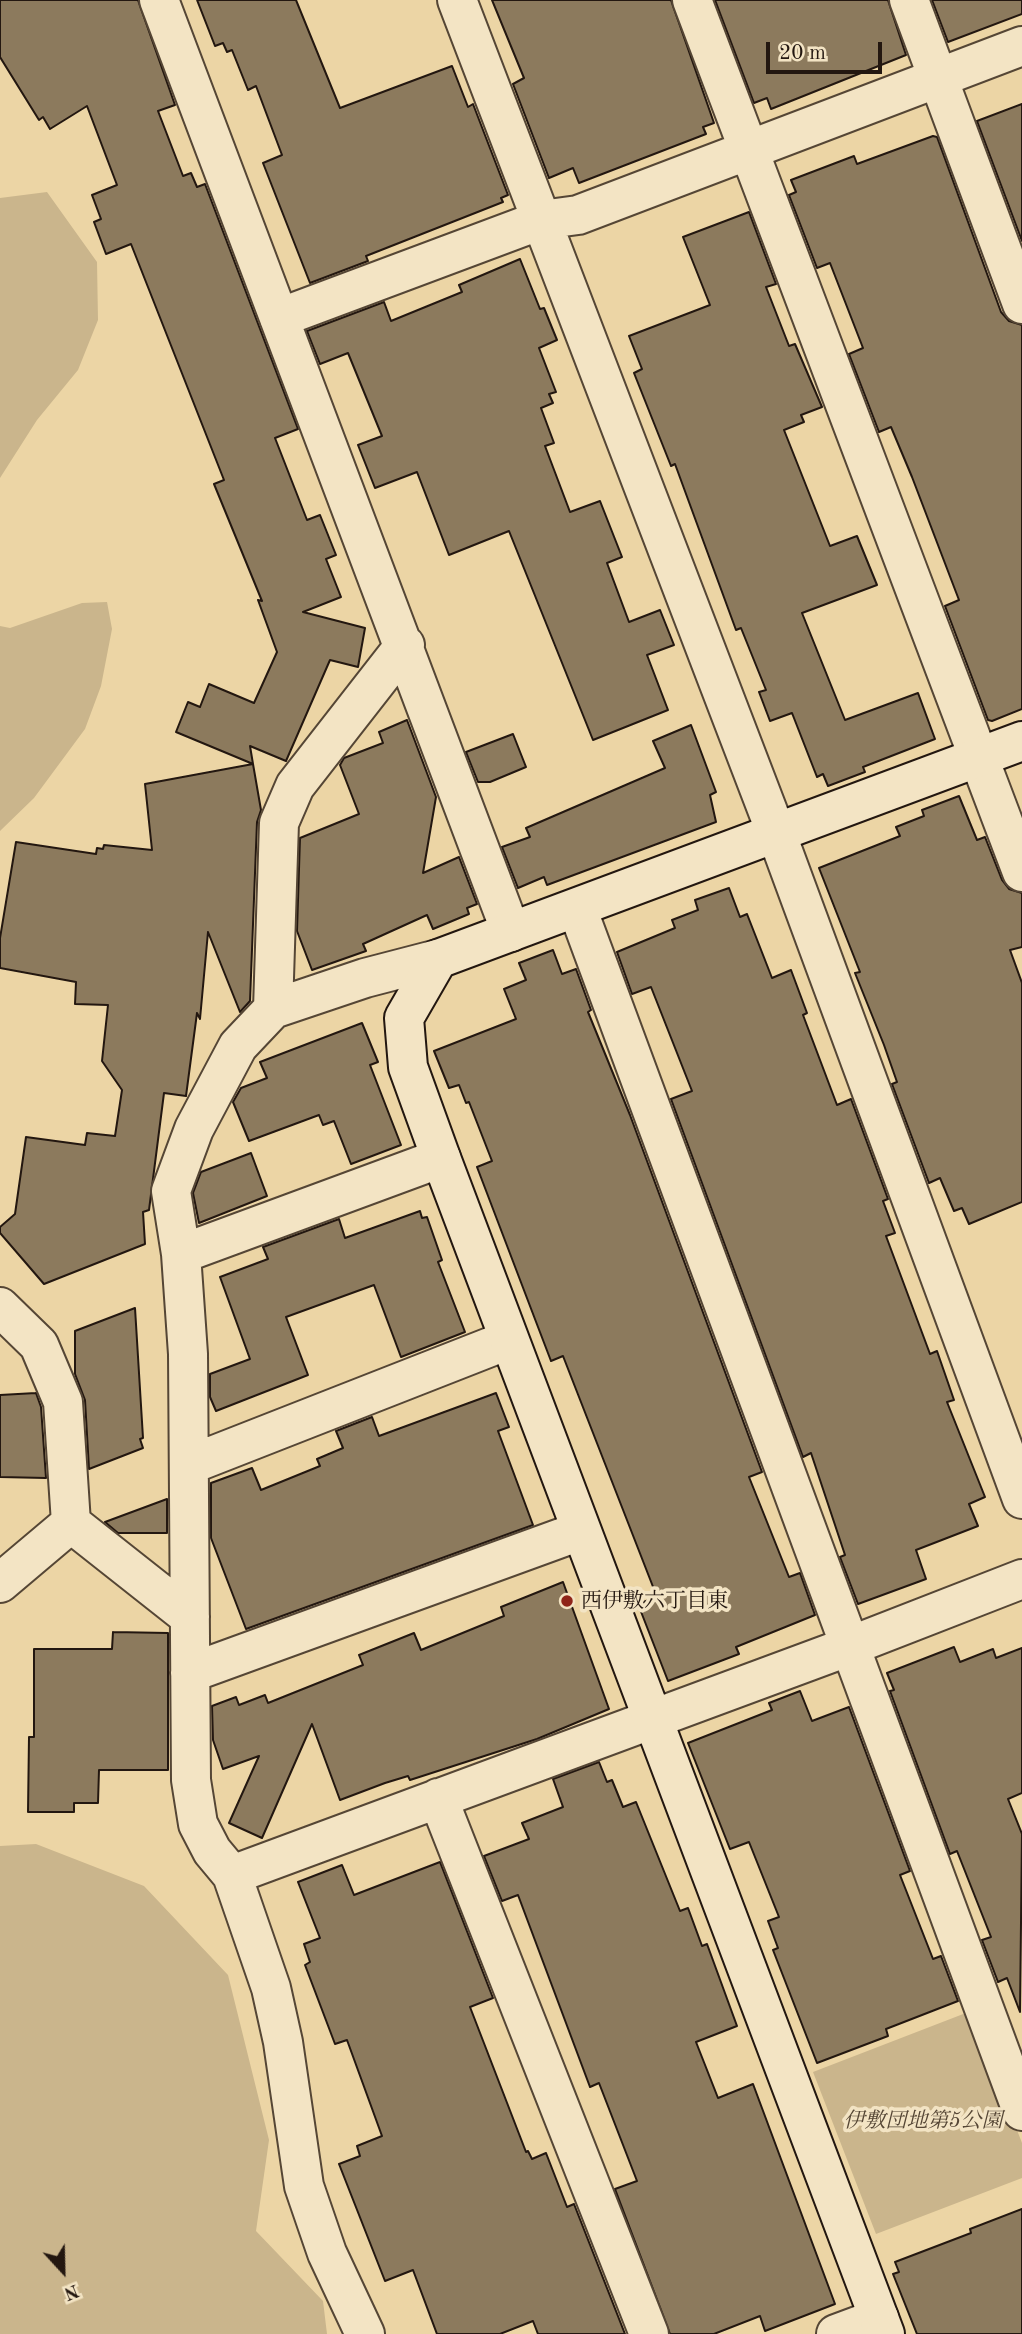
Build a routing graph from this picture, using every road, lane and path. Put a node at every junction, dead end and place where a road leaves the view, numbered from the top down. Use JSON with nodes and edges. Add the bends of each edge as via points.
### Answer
{"nodes":[{"id":1,"x":159,"y":0,"type":"edge"},
{"id":2,"x":457,"y":0,"type":"edge"},
{"id":3,"x":692,"y":0,"type":"edge"},
{"id":4,"x":909,"y":0,"type":"edge"},
{"id":5,"x":1022,"y":46,"type":"edge"},
{"id":6,"x":937,"y":78,"type":"junction"},
{"id":7,"x":748,"y":150,"type":"junction"},
{"id":8,"x":541,"y":220,"type":"junction"},
{"id":9,"x":1022,"y":303,"type":"edge"},
{"id":10,"x":279,"y":318,"type":"junction"},
{"id":11,"x":405,"y":645,"type":"junction"},
{"id":12,"x":1022,"y":741,"type":"edge"},
{"id":13,"x":980,"y":757,"type":"junction"},
{"id":14,"x":777,"y":835,"type":"junction"},
{"id":15,"x":1022,"y":872,"type":"edge"},
{"id":16,"x":577,"y":908,"type":"junction"},
{"id":17,"x":512,"y":932,"type":"junction"},
{"id":18,"x":438,"y":959,"type":"junction"},
{"id":19,"x":273,"y":1009,"type":"junction"},
{"id":20,"x":441,"y":1158,"type":"junction"},
{"id":21,"x":181,"y":1254,"type":"junction"},
{"id":22,"x":0,"y":1307,"type":"edge"},
{"id":23,"x":508,"y":1340,"type":"junction"},
{"id":24,"x":189,"y":1465,"type":"junction"},
{"id":25,"x":1022,"y":1499,"type":"edge"},
{"id":26,"x":71,"y":1522,"type":"junction"},
{"id":27,"x":580,"y":1531,"type":"junction"},
{"id":28,"x":1022,"y":1578,"type":"edge"},
{"id":29,"x":0,"y":1583,"type":"edge"},
{"id":30,"x":190,"y":1617,"type":"junction"},
{"id":31,"x":850,"y":1646,"type":"junction"},
{"id":32,"x":190,"y":1673,"type":"junction"},
{"id":33,"x":650,"y":1719,"type":"junction"},
{"id":34,"x":438,"y":1798,"type":"junction"},
{"id":35,"x":232,"y":1875,"type":"junction"},
{"id":36,"x":1022,"y":2111,"type":"edge"},
{"id":37,"x":882,"y":2326,"type":"edge"},
{"id":38,"x":365,"y":2334,"type":"edge"},
{"id":39,"x":649,"y":2334,"type":"edge"},
{"id":40,"x":836,"y":2334,"type":"edge"}],
"edges":[{"from":1,"to":10,"type":"street"},
{"from":2,"to":8,"type":"street"},
{"from":3,"to":7,"type":"street"},
{"from":4,"to":6,"type":"street"},
{"from":5,"to":6,"type":"street"},
{"from":6,"to":7,"type":"street"},
{"from":6,"to":9,"type":"street"},
{"from":7,"to":8,"type":"street","via":[[578,215]]},
{"from":7,"to":13,"type":"street"},
{"from":8,"to":10,"type":"street"},
{"from":8,"to":14,"type":"street"},
{"from":10,"to":11,"type":"street"},
{"from":11,"to":17,"type":"street"},
{"from":11,"to":19,"type":"street","via":[[295,786],[279,823]]},
{"from":12,"to":13,"type":"street"},
{"from":13,"to":14,"type":"street"},
{"from":13,"to":15,"type":"street"},
{"from":14,"to":16,"type":"street"},
{"from":14,"to":25,"type":"street"},
{"from":16,"to":17,"type":"street"},
{"from":16,"to":31,"type":"street"},
{"from":17,"to":18,"type":"street"},
{"from":18,"to":19,"type":"street"},
{"from":18,"to":20,"type":"street","via":[[404,1018],[408,1067]]},
{"from":19,"to":21,"type":"street","via":[[238,1046],[194,1129],[171,1191]]},
{"from":20,"to":21,"type":"street"},
{"from":20,"to":23,"type":"street"},
{"from":21,"to":24,"type":"street"},
{"from":22,"to":26,"type":"street","via":[[40,1345],[63,1402]]},
{"from":23,"to":24,"type":"street"},
{"from":23,"to":27,"type":"street"},
{"from":24,"to":30,"type":"street"},
{"from":26,"to":29,"type":"street"},
{"from":26,"to":30,"type":"street"},
{"from":27,"to":32,"type":"street"},
{"from":27,"to":33,"type":"street"},
{"from":28,"to":31,"type":"street"},
{"from":30,"to":32,"type":"street"},
{"from":31,"to":33,"type":"street"},
{"from":31,"to":36,"type":"street"},
{"from":32,"to":35,"type":"street","via":[[191,1780],[198,1824]]},
{"from":33,"to":34,"type":"street"},
{"from":33,"to":37,"type":"street"},
{"from":34,"to":35,"type":"street"},
{"from":34,"to":39,"type":"street"},
{"from":35,"to":38,"type":"street","via":[[271,1987],[304,2186],[327,2253]]},
{"from":37,"to":40,"type":"street"}]}
